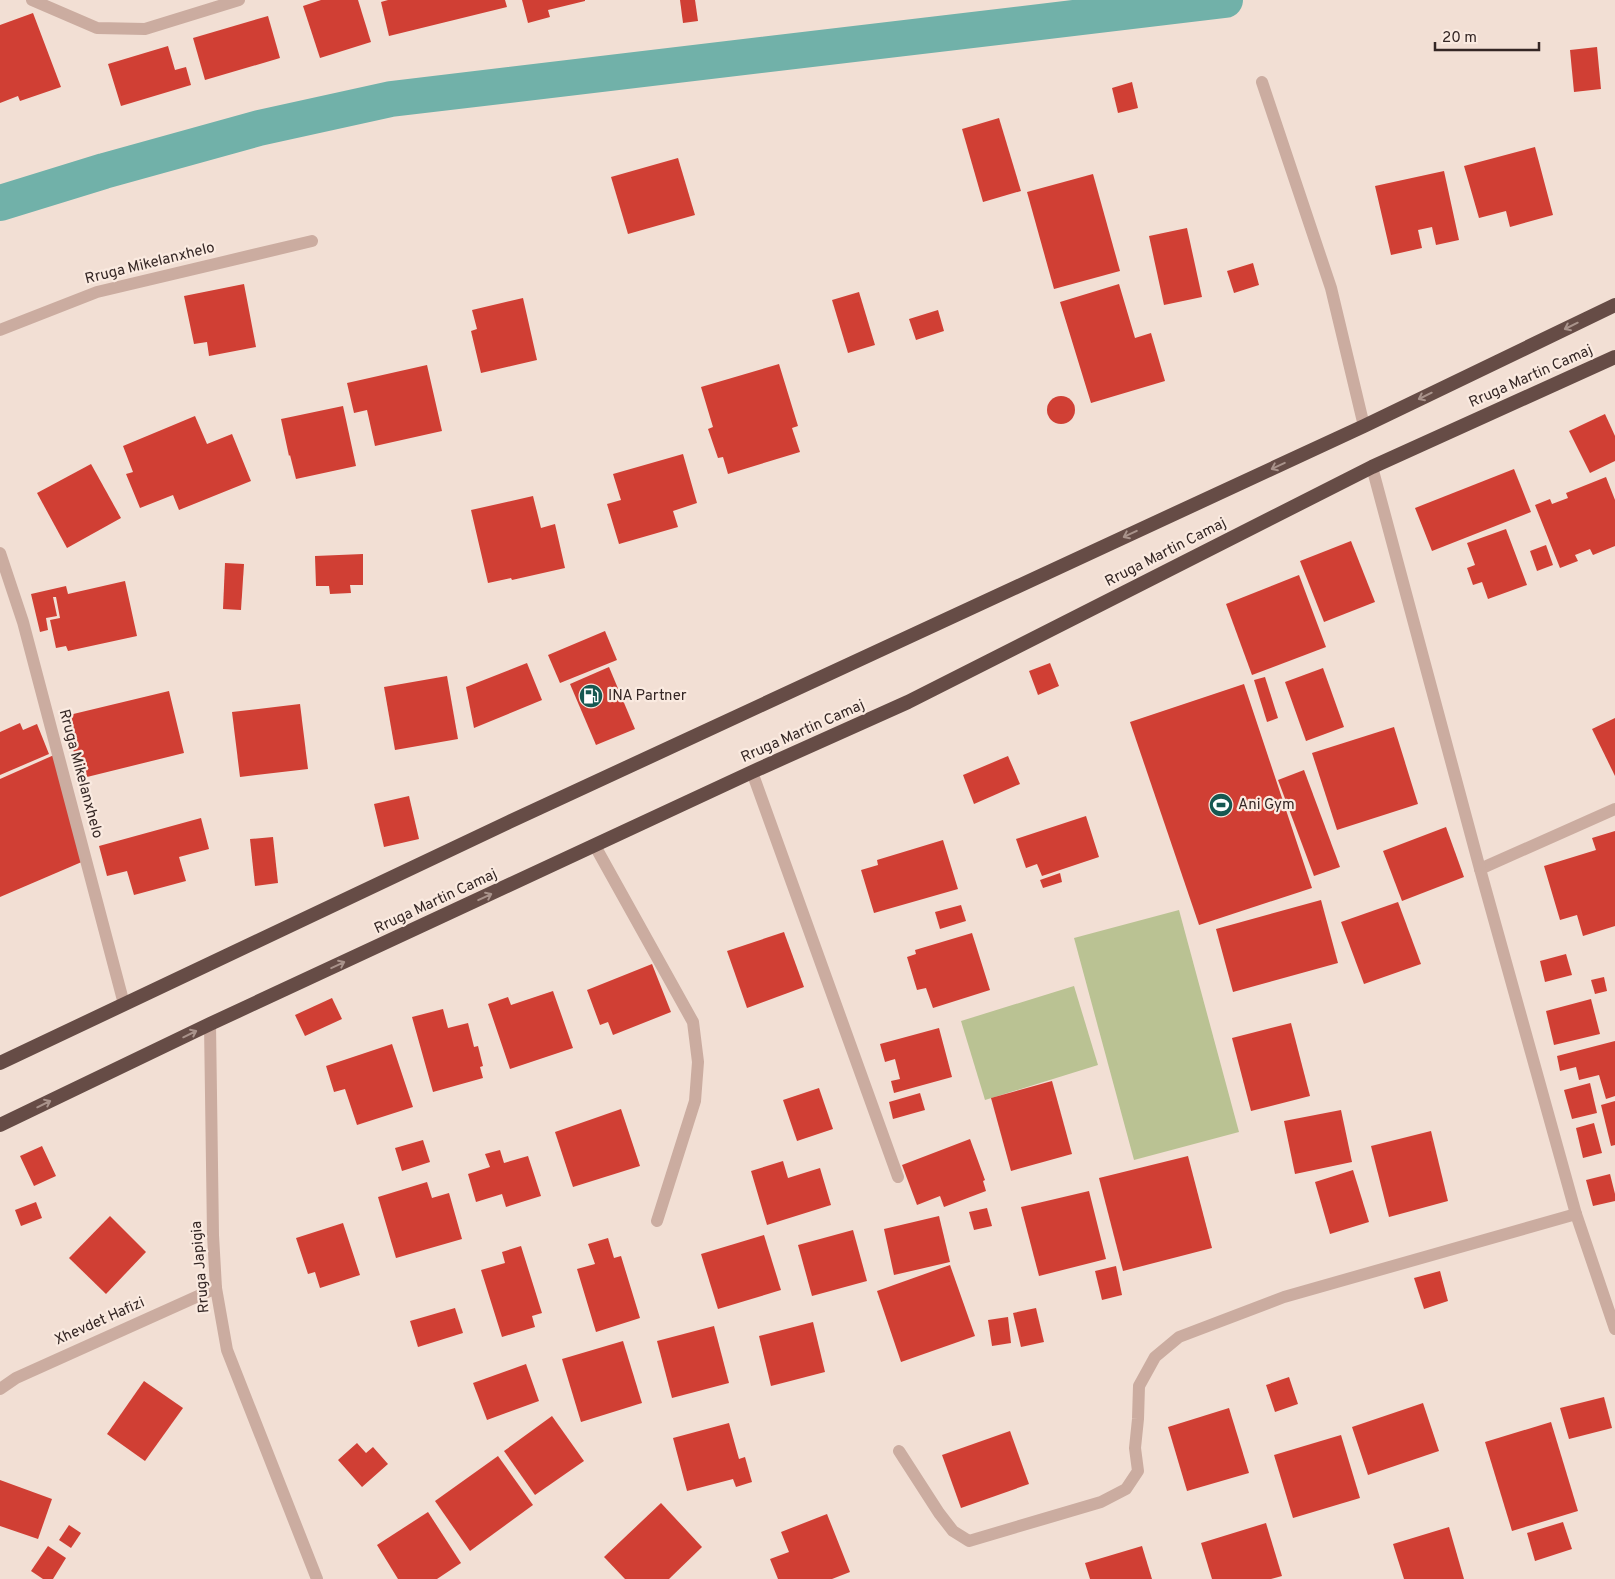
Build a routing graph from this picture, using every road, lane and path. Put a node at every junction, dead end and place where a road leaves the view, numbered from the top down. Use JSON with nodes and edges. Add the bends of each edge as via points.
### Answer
{"nodes":[{"id":1,"x":32,"y":0,"type":"edge"},
{"id":2,"x":239,"y":0,"type":"edge"},
{"id":3,"x":1262,"y":82,"type":"dead end"},
{"id":4,"x":312,"y":241,"type":"dead end"},
{"id":5,"x":1615,"y":305,"type":"edge"},
{"id":6,"x":0,"y":330,"type":"edge"},
{"id":7,"x":1615,"y":357,"type":"edge"},
{"id":8,"x":1364,"y":426,"type":"junction"},
{"id":9,"x":1372,"y":468,"type":"junction"},
{"id":10,"x":0,"y":553,"type":"edge"},
{"id":11,"x":752,"y":772,"type":"junction"},
{"id":12,"x":1615,"y":809,"type":"edge"},
{"id":13,"x":595,"y":846,"type":"junction"},
{"id":14,"x":1480,"y":869,"type":"junction"},
{"id":15,"x":124,"y":1004,"type":"junction"},
{"id":16,"x":210,"y":1024,"type":"junction"},
{"id":17,"x":0,"y":1063,"type":"edge"},
{"id":18,"x":0,"y":1125,"type":"edge"},
{"id":19,"x":898,"y":1177,"type":"dead end"},
{"id":20,"x":1576,"y":1214,"type":"junction"},
{"id":21,"x":657,"y":1221,"type":"dead end"},
{"id":22,"x":216,"y":1288,"type":"junction"},
{"id":23,"x":1615,"y":1329,"type":"edge"},
{"id":24,"x":0,"y":1389,"type":"edge"},
{"id":25,"x":899,"y":1451,"type":"dead end"},
{"id":26,"x":317,"y":1579,"type":"edge"}],
"edges":[{"from":1,"to":2,"type":"street","via":[[97,28],[145,29]]},
{"from":3,"to":8,"type":"street","via":[[1331,288]]},
{"from":4,"to":6,"type":"street","name":"Rruga Mikelanxhelo","via":[[97,292]]},
{"from":5,"to":8,"type":"highway","name":"Rruga Martin Camaj","one_way":true},
{"from":7,"to":9,"type":"highway","name":"Rruga Martin Camaj"},
{"from":8,"to":15,"type":"highway","name":"Rruga Martin Camaj","one_way":true},
{"from":9,"to":11,"type":"highway","name":"Rruga Martin Camaj","via":[[908,702]]},
{"from":9,"to":14,"type":"street"},
{"from":10,"to":15,"type":"street","name":"Rruga Mikelanxhelo","via":[[23,622]]},
{"from":11,"to":13,"type":"highway","name":"Rruga Martin Camaj"},
{"from":11,"to":19,"type":"street"},
{"from":12,"to":14,"type":"street"},
{"from":16,"to":13,"type":"highway","name":"Rruga Martin Camaj","one_way":true},
{"from":13,"to":21,"type":"street","via":[[692,1022],[698,1062],[695,1102]]},
{"from":14,"to":20,"type":"street"},
{"from":15,"to":17,"type":"highway","name":"Rruga Martin Camaj"},
{"from":18,"to":16,"type":"highway","name":"Rruga Martin Camaj","one_way":true},
{"from":16,"to":22,"type":"street","name":"Rruga Japigia"},
{"from":20,"to":23,"type":"street"},
{"from":20,"to":25,"type":"street","via":[[1284,1296],[1179,1337],[1155,1357],[1139,1386],[1135,1448],[1138,1471],[1126,1489],[1101,1502],[969,1541],[953,1531],[938,1512]]},
{"from":22,"to":24,"type":"street","name":"Xhevdet Hafizi","via":[[16,1378]]},
{"from":22,"to":26,"type":"street","name":"Rruga Japigia","via":[[227,1350]]}]}
